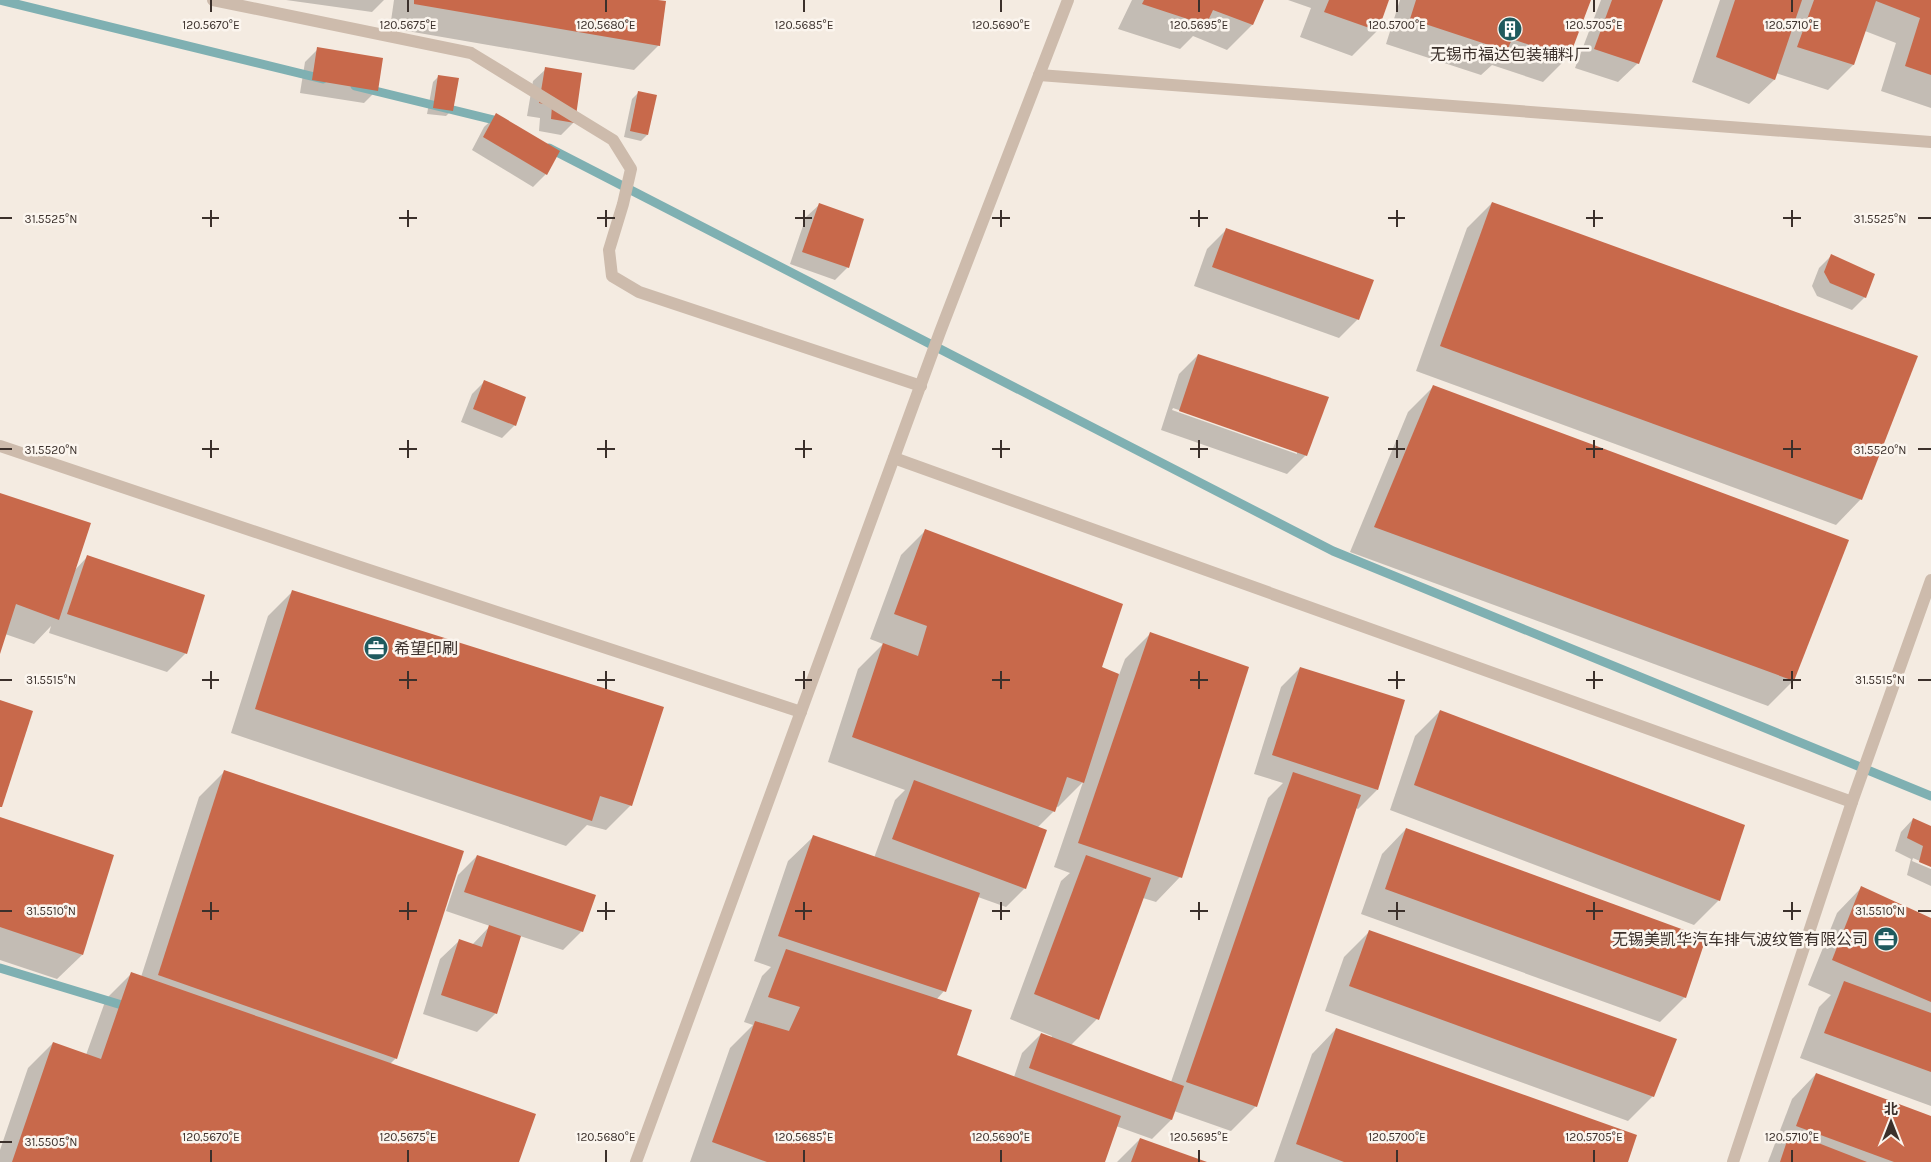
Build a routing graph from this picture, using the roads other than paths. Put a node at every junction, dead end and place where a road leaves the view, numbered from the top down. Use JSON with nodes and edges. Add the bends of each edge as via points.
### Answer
{"nodes":[{"id":1,"x":213,"y":0,"type":"edge"},
{"id":2,"x":1068,"y":0,"type":"edge"},
{"id":3,"x":1039,"y":75,"type":"junction"},
{"id":4,"x":1931,"y":142,"type":"edge"},
{"id":5,"x":921,"y":386,"type":"junction"},
{"id":6,"x":0,"y":446,"type":"edge"},
{"id":7,"x":894,"y":458,"type":"junction"},
{"id":8,"x":1931,"y":580,"type":"edge"},
{"id":9,"x":801,"y":712,"type":"junction"},
{"id":10,"x":1852,"y":802,"type":"junction"},
{"id":11,"x":636,"y":1162,"type":"edge"},
{"id":12,"x":1732,"y":1162,"type":"edge"}],
"edges":[{"from":1,"to":5,"type":"street","via":[[472,53],[613,140],[631,169],[609,250],[612,276],[640,292]]},
{"from":2,"to":3,"type":"street"},
{"from":3,"to":4,"type":"street"},
{"from":3,"to":5,"type":"street"},
{"from":5,"to":7,"type":"street"},
{"from":6,"to":9,"type":"street"},
{"from":7,"to":9,"type":"street"},
{"from":7,"to":10,"type":"street"},
{"from":8,"to":10,"type":"street"},
{"from":9,"to":11,"type":"street"},
{"from":10,"to":12,"type":"street"}]}
